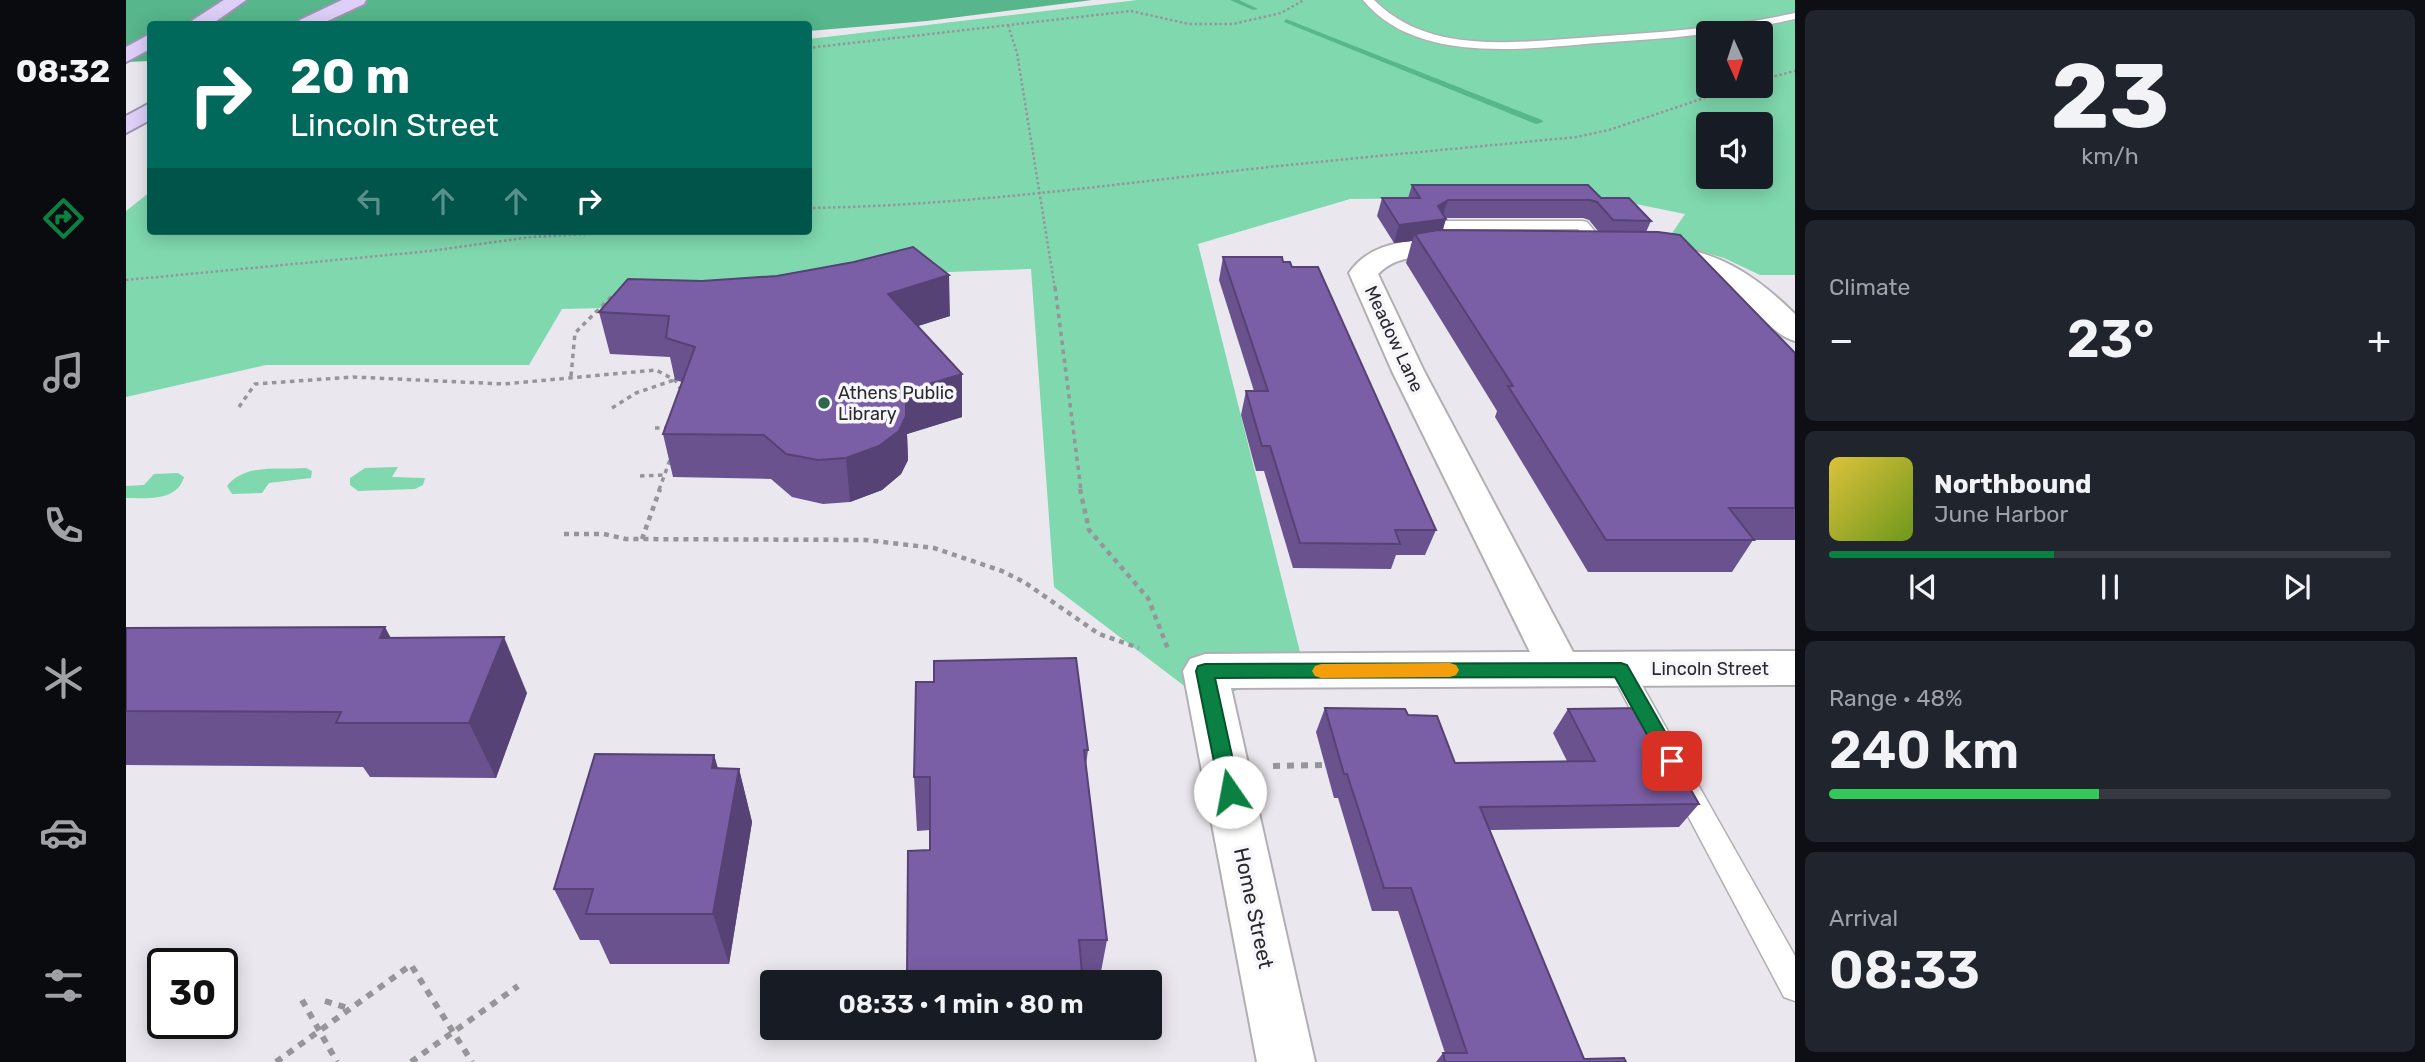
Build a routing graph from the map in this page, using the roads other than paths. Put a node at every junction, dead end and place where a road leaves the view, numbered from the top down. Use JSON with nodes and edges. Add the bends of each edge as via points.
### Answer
{"nodes":[{"id":1,"x":206,"y":0,"type":"edge"},
{"id":2,"x":237,"y":0,"type":"edge"},
{"id":3,"x":328,"y":0,"type":"edge"},
{"id":4,"x":357,"y":0,"type":"edge"},
{"id":5,"x":1368,"y":0,"type":"edge"},
{"id":6,"x":1795,"y":16,"type":"edge"},
{"id":7,"x":191,"y":21,"type":"edge"},
{"id":8,"x":289,"y":21,"type":"edge"},
{"id":9,"x":313,"y":21,"type":"edge"},
{"id":10,"x":147,"y":42,"type":"edge"},
{"id":11,"x":126,"y":56,"type":"edge"},
{"id":12,"x":147,"y":58,"type":"edge"},
{"id":13,"x":126,"y":70,"type":"edge"},
{"id":14,"x":1795,"y":332,"type":"edge"},
{"id":15,"x":1187,"y":662,"type":"joint"},
{"id":16,"x":1795,"y":668,"type":"edge"},
{"id":17,"x":1561,"y":670,"type":"junction"},
{"id":18,"x":1621,"y":670,"type":"junction"},
{"id":19,"x":1795,"y":986,"type":"edge"},
{"id":20,"x":1286,"y":1062,"type":"edge"}],
"edges":[{"from":1,"to":7,"type":"highway"},
{"from":2,"to":7,"type":"highway"},
{"from":3,"to":8,"type":"highway"},
{"from":4,"to":9,"type":"highway"},
{"from":5,"to":6,"type":"lane","via":[[1408,29],[1486,46],[1668,35]]},
{"from":10,"to":11,"type":"highway"},
{"from":12,"to":13,"type":"highway"},
{"from":14,"to":17,"type":"street","name":"Meadow Lane","via":[[1725,269],[1675,253],[1429,248],[1381,256],[1363,273]]},
{"from":15,"to":17,"type":"street","name":"Lincoln Street"},
{"from":15,"to":20,"type":"street","name":"Home Street"},
{"from":16,"to":18,"type":"street","name":"Lincoln Street"},
{"from":17,"to":18,"type":"street","name":"Lincoln Street"},
{"from":18,"to":19,"type":"lane"}]}
